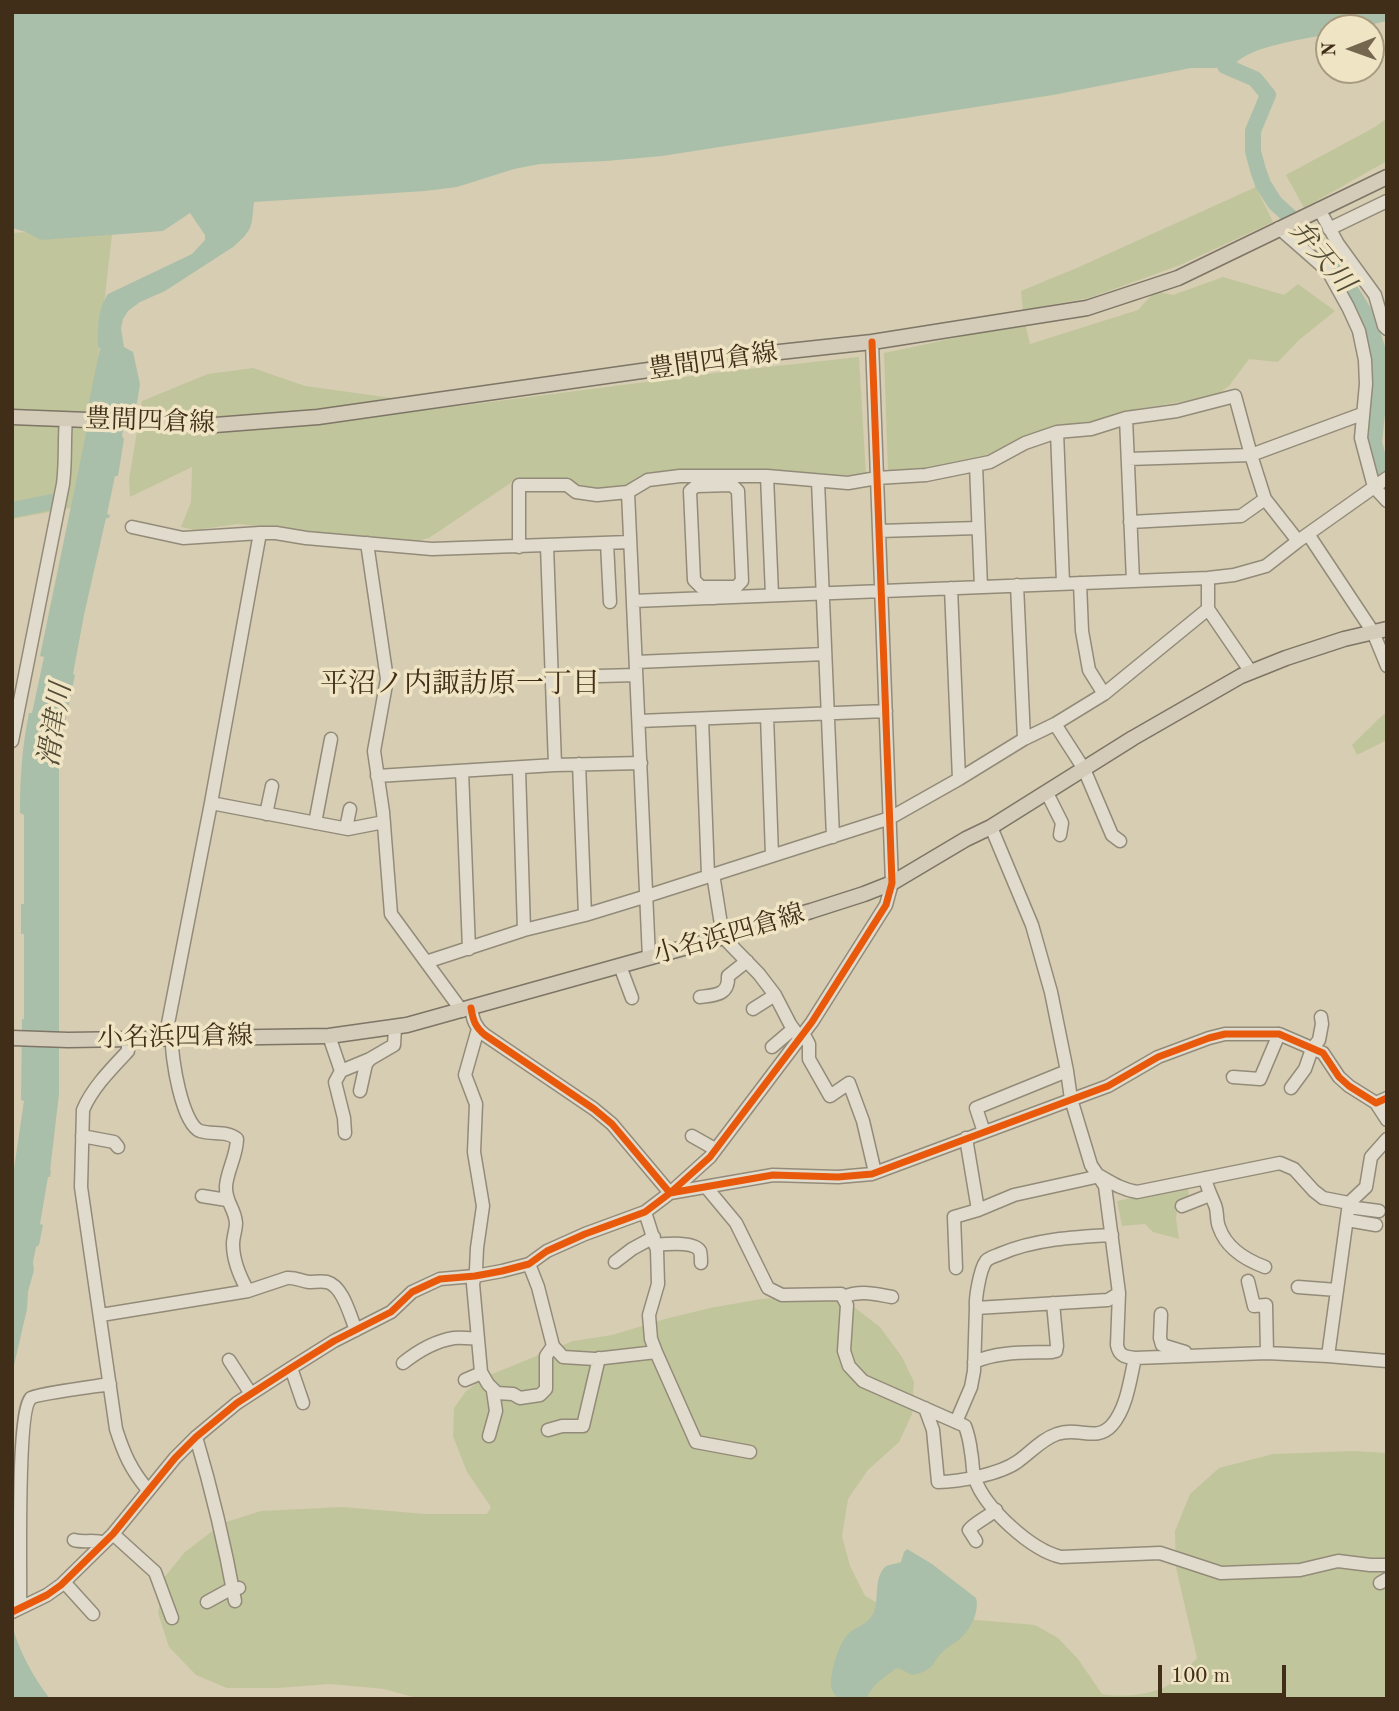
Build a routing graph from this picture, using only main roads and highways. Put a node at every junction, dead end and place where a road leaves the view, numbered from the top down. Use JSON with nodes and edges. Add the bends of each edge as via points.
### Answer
{"nodes":[{"id":1,"x":1387,"y":177,"type":"edge"},
{"id":2,"x":12,"y":417,"type":"edge"},
{"id":3,"x":1380,"y":631,"type":"edge"},
{"id":4,"x":13,"y":1038,"type":"edge"}],
"edges":[{"from":1,"to":2,"type":"main road","name":"豊間四倉線","via":[[1178,278],[1087,308],[318,417],[227,425]]},
{"from":3,"to":4,"type":"main road","name":"小名浜四倉線","via":[[1251,672],[892,883],[811,911],[395,1028],[329,1036]]}]}
